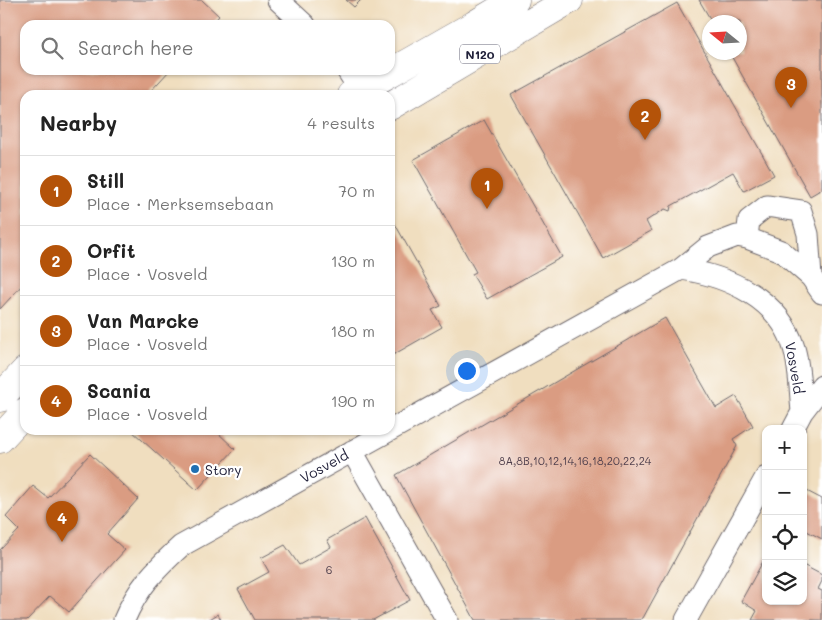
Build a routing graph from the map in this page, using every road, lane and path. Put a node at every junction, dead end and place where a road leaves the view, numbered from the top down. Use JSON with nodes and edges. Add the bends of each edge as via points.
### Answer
{"nodes":[{"id":1,"x":278,"y":0,"type":"edge"},
{"id":2,"x":515,"y":0,"type":"edge"},
{"id":3,"x":569,"y":0,"type":"edge"},
{"id":4,"x":300,"y":20,"type":"edge"},
{"id":5,"x":395,"y":66,"type":"edge"},
{"id":6,"x":378,"y":75,"type":"edge"},
{"id":7,"x":355,"y":87,"type":"edge"},
{"id":8,"x":395,"y":103,"type":"edge"},
{"id":9,"x":747,"y":238,"type":"junction"},
{"id":10,"x":682,"y":269,"type":"junction"},
{"id":11,"x":816,"y":285,"type":"edge"},
{"id":12,"x":20,"y":376,"type":"edge"},
{"id":13,"x":822,"y":386,"type":"edge"},
{"id":14,"x":0,"y":398,"type":"edge"},
{"id":15,"x":20,"y":417,"type":"edge"},
{"id":16,"x":797,"y":421,"type":"edge"},
{"id":17,"x":395,"y":427,"type":"edge"},
{"id":18,"x":381,"y":435,"type":"edge"},
{"id":19,"x":0,"y":439,"type":"edge"},
{"id":20,"x":352,"y":451,"type":"junction"},
{"id":21,"x":762,"y":484,"type":"edge"},
{"id":22,"x":124,"y":620,"type":"edge"},
{"id":23,"x":447,"y":620,"type":"edge"},
{"id":24,"x":686,"y":620,"type":"edge"}],
"edges":[{"from":1,"to":4,"type":"street"},
{"from":2,"to":5,"type":"main road","number":"N120"},
{"from":3,"to":8,"type":"main road","number":"N120"},
{"from":6,"to":7,"type":"main road","number":"N120"},
{"from":9,"to":10,"type":"street","name":"Vosveld","via":[[737,236],[708,247]]},
{"from":9,"to":11,"type":"street","name":"Vosveld","via":[[781,251]]},
{"from":9,"to":11,"type":"street","via":[[749,220],[767,206],[801,211]]},
{"from":10,"to":16,"type":"street","name":"Vosveld","via":[[706,273],[740,287],[763,301],[786,327],[794,348]]},
{"from":10,"to":17,"type":"street","name":"Vosveld"},
{"from":12,"to":14,"type":"main road"},
{"from":13,"to":16,"type":"street","name":"Vosveld"},
{"from":15,"to":19,"type":"main road"},
{"from":18,"to":20,"type":"street","name":"Vosveld"},
{"from":20,"to":22,"type":"street","name":"Vosveld","via":[[181,546],[148,578]]},
{"from":20,"to":23,"type":"street"},
{"from":21,"to":24,"type":"street"}]}
